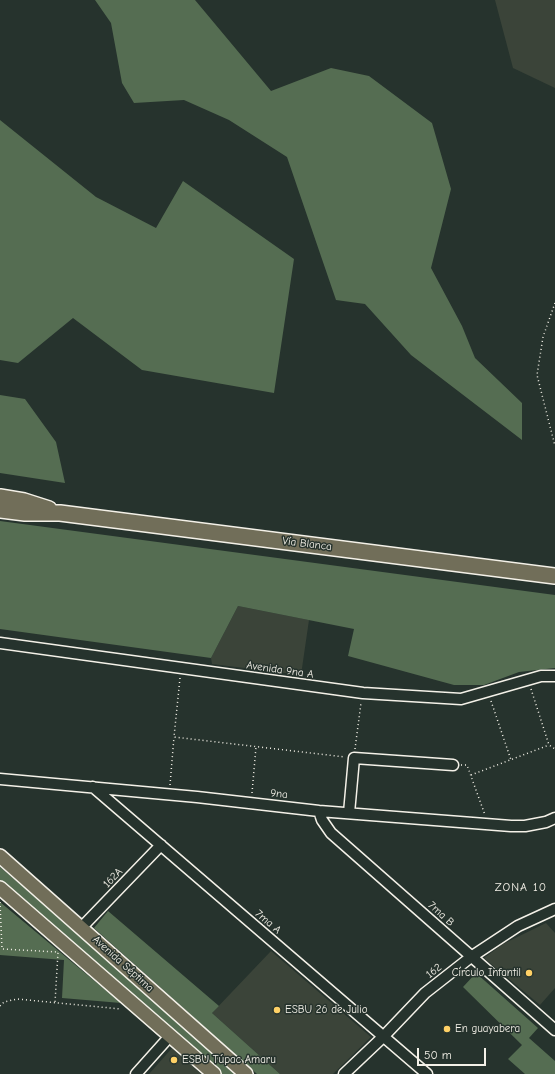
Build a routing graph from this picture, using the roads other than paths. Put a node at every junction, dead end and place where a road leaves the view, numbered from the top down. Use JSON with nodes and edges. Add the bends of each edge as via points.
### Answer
{"nodes":[{"id":1,"x":0,"y":497,"type":"edge"},
{"id":2,"x":0,"y":510,"type":"edge"},
{"id":3,"x":60,"y":513,"type":"junction"},
{"id":4,"x":555,"y":576,"type":"edge"},
{"id":5,"x":0,"y":643,"type":"edge"},
{"id":6,"x":555,"y":676,"type":"edge"},
{"id":7,"x":453,"y":765,"type":"road end"},
{"id":8,"x":0,"y":779,"type":"edge"},
{"id":9,"x":93,"y":787,"type":"junction"},
{"id":10,"x":319,"y":811,"type":"junction"},
{"id":11,"x":349,"y":813,"type":"junction"},
{"id":12,"x":555,"y":818,"type":"edge"},
{"id":13,"x":161,"y":845,"type":"junction"},
{"id":14,"x":0,"y":856,"type":"edge"},
{"id":15,"x":0,"y":888,"type":"edge"},
{"id":16,"x":555,"y":909,"type":"edge"},
{"id":17,"x":82,"y":927,"type":"junction"},
{"id":18,"x":471,"y":957,"type":"junction"},
{"id":19,"x":555,"y":1030,"type":"edge"},
{"id":20,"x":170,"y":1036,"type":"junction"},
{"id":21,"x":383,"y":1037,"type":"junction"},
{"id":22,"x":136,"y":1074,"type":"edge"},
{"id":23,"x":214,"y":1074,"type":"edge"},
{"id":24,"x":246,"y":1074,"type":"edge"},
{"id":25,"x":344,"y":1074,"type":"edge"},
{"id":26,"x":427,"y":1074,"type":"edge"}],
"edges":[{"from":1,"to":3,"type":"highway","name":"Vía Blanca","via":[[24,501]]},
{"from":2,"to":3,"type":"highway","name":"Vía Blanca"},
{"from":3,"to":4,"type":"highway","name":"Vía Blanca"},
{"from":5,"to":6,"type":"street","name":"Avenida 9na A","via":[[363,693],[461,699],[541,676]]},
{"from":7,"to":11,"type":"street","via":[[354,758]]},
{"from":8,"to":9,"type":"street","name":"9na"},
{"from":9,"to":10,"type":"street","name":"9na"},
{"from":9,"to":13,"type":"street","name":"7ma A"},
{"from":10,"to":11,"type":"street","name":"9na"},
{"from":10,"to":18,"type":"street","name":"7ma B","via":[[331,833]]},
{"from":11,"to":12,"type":"street","name":"9na","via":[[511,826],[525,826]]},
{"from":13,"to":17,"type":"street","name":"162A"},
{"from":13,"to":21,"type":"street","name":"7ma A"},
{"from":14,"to":17,"type":"main road","name":"Avenida Séptima"},
{"from":15,"to":20,"type":"main road","name":"Avenida Séptima"},
{"from":16,"to":18,"type":"street","name":"162","via":[[518,926]]},
{"from":17,"to":24,"type":"main road","name":"Avenida Séptima"},
{"from":18,"to":19,"type":"street","name":"7ma B"},
{"from":18,"to":21,"type":"street","name":"162","via":[[425,993]]},
{"from":20,"to":22,"type":"street"},
{"from":20,"to":23,"type":"main road","name":"Avenida Séptima"},
{"from":21,"to":25,"type":"street","name":"162"},
{"from":21,"to":26,"type":"street","name":"7ma A"}]}
